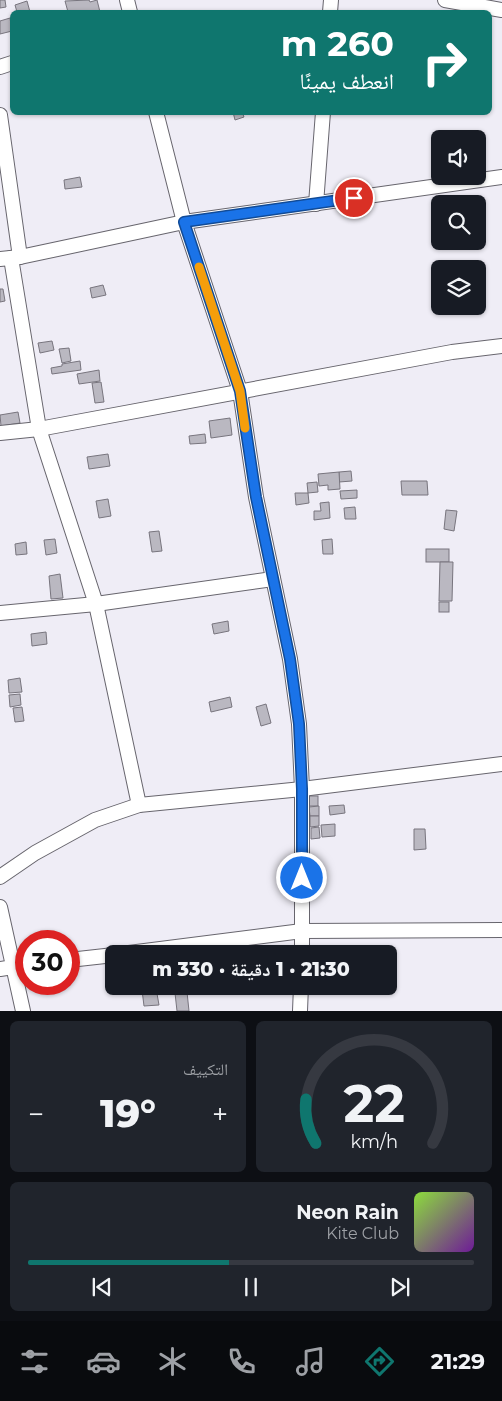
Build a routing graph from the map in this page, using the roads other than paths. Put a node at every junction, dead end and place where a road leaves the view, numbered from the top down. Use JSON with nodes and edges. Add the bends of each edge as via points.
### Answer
{"nodes":[{"id":1,"x":445,"y":0,"type":"edge"},
{"id":2,"x":502,"y":10,"type":"edge"},
{"id":3,"x":0,"y":115,"type":"edge"},
{"id":4,"x":157,"y":115,"type":"edge"},
{"id":5,"x":323,"y":115,"type":"edge"},
{"id":6,"x":502,"y":177,"type":"edge"},
{"id":7,"x":316,"y":204,"type":"junction"},
{"id":8,"x":184,"y":222,"type":"junction"},
{"id":9,"x":10,"y":258,"type":"edge"},
{"id":10,"x":502,"y":346,"type":"edge"},
{"id":11,"x":240,"y":391,"type":"junction"},
{"id":12,"x":39,"y":429,"type":"junction"},
{"id":13,"x":0,"y":433,"type":"edge"},
{"id":14,"x":273,"y":578,"type":"junction"},
{"id":15,"x":96,"y":604,"type":"junction"},
{"id":16,"x":0,"y":612,"type":"edge"},
{"id":17,"x":502,"y":764,"type":"edge"},
{"id":18,"x":302,"y":789,"type":"junction"},
{"id":19,"x":138,"y":805,"type":"junction"},
{"id":20,"x":0,"y":877,"type":"edge"},
{"id":21,"x":0,"y":907,"type":"edge"},
{"id":22,"x":502,"y":930,"type":"edge"},
{"id":23,"x":302,"y":932,"type":"junction"},
{"id":24,"x":195,"y":945,"type":"edge"},
{"id":25,"x":302,"y":945,"type":"edge"},
{"id":26,"x":105,"y":956,"type":"edge"},
{"id":27,"x":80,"y":959,"type":"edge"},
{"id":28,"x":13,"y":967,"type":"edge"},
{"id":29,"x":301,"y":995,"type":"edge"},
{"id":30,"x":23,"y":1011,"type":"edge"},
{"id":31,"x":300,"y":1011,"type":"edge"}],
"edges":[{"from":1,"to":2,"type":"street"},
{"from":3,"to":9,"type":"street"},
{"from":4,"to":8,"type":"street"},
{"from":5,"to":7,"type":"street"},
{"from":6,"to":7,"type":"street"},
{"from":7,"to":8,"type":"street"},
{"from":8,"to":9,"type":"street"},
{"from":8,"to":11,"type":"street"},
{"from":9,"to":12,"type":"street"},
{"from":10,"to":11,"type":"street","via":[[452,352]]},
{"from":11,"to":12,"type":"street"},
{"from":11,"to":14,"type":"street","via":[[256,497]]},
{"from":12,"to":13,"type":"street"},
{"from":12,"to":15,"type":"street"},
{"from":14,"to":15,"type":"street"},
{"from":14,"to":18,"type":"street","via":[[298,715]]},
{"from":15,"to":16,"type":"street"},
{"from":15,"to":19,"type":"street"},
{"from":17,"to":18,"type":"street"},
{"from":18,"to":19,"type":"street"},
{"from":18,"to":23,"type":"street"},
{"from":19,"to":20,"type":"street","via":[[94,820]]},
{"from":21,"to":28,"type":"street"},
{"from":22,"to":23,"type":"street"},
{"from":23,"to":24,"type":"street"},
{"from":23,"to":25,"type":"street"},
{"from":26,"to":27,"type":"street"},
{"from":28,"to":30,"type":"street"},
{"from":29,"to":31,"type":"street"}]}
